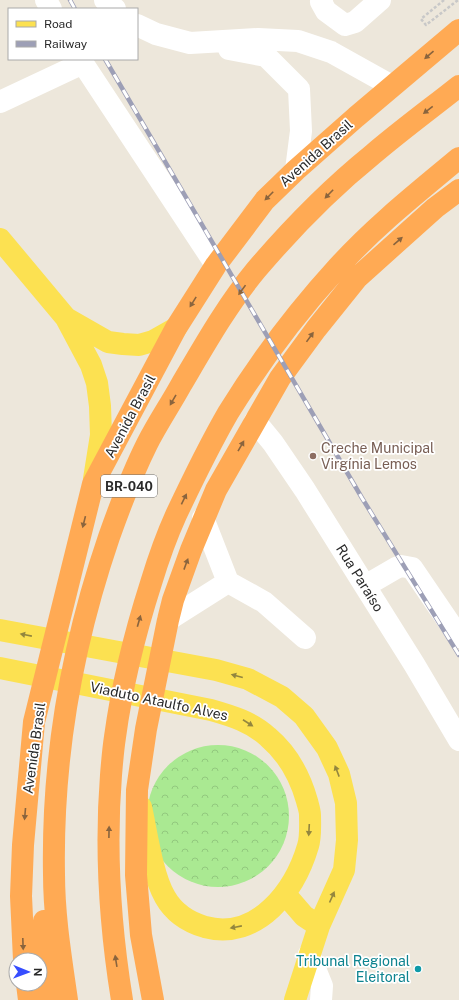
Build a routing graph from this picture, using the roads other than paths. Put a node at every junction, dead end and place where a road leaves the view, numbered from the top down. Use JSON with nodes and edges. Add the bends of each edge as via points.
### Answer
{"nodes":[{"id":1,"x":105,"y":0,"type":"edge"},
{"id":2,"x":322,"y":0,"type":"edge"},
{"id":3,"x":380,"y":0,"type":"edge"},
{"id":4,"x":114,"y":8,"type":"edge"},
{"id":5,"x":138,"y":25,"type":"edge"},
{"id":6,"x":459,"y":30,"type":"edge"},
{"id":7,"x":190,"y":43,"type":"junction"},
{"id":8,"x":82,"y":61,"type":"edge"},
{"id":9,"x":392,"y":86,"type":"junction"},
{"id":10,"x":459,"y":86,"type":"edge"},
{"id":11,"x":0,"y":102,"type":"edge"},
{"id":12,"x":459,"y":158,"type":"edge"},
{"id":13,"x":296,"y":170,"type":"junction"},
{"id":14,"x":459,"y":190,"type":"edge"},
{"id":15,"x":0,"y":239,"type":"edge"},
{"id":16,"x":216,"y":265,"type":"junction"},
{"id":17,"x":66,"y":318,"type":"junction"},
{"id":18,"x":176,"y":328,"type":"junction"},
{"id":19,"x":255,"y":421,"type":"junction"},
{"id":20,"x":93,"y":484,"type":"junction"},
{"id":21,"x":203,"y":518,"type":"junction"},
{"id":22,"x":228,"y":582,"type":"junction"},
{"id":23,"x":365,"y":586,"type":"junction"},
{"id":24,"x":168,"y":620,"type":"junction"},
{"id":25,"x":0,"y":630,"type":"edge"},
{"id":26,"x":459,"y":637,"type":"edge"},
{"id":27,"x":305,"y":638,"type":"dead end"},
{"id":28,"x":0,"y":668,"type":"edge"},
{"id":29,"x":459,"y":740,"type":"edge"},
{"id":30,"x":59,"y":753,"type":"junction"},
{"id":31,"x":137,"y":790,"type":"junction"},
{"id":32,"x":285,"y":894,"type":"junction"},
{"id":33,"x":319,"y":926,"type":"junction"},
{"id":34,"x":24,"y":952,"type":"edge"},
{"id":35,"x":310,"y":954,"type":"junction"},
{"id":36,"x":47,"y":1000,"type":"edge"},
{"id":37,"x":66,"y":1000,"type":"edge"},
{"id":38,"x":122,"y":1000,"type":"edge"},
{"id":39,"x":153,"y":1000,"type":"edge"},
{"id":40,"x":295,"y":1000,"type":"edge"},
{"id":41,"x":322,"y":1000,"type":"edge"}],
"edges":[{"from":1,"to":4,"type":"street"},
{"from":2,"to":3,"type":"street","via":[[326,11],[345,25],[355,22]]},
{"from":5,"to":7,"type":"street","via":[[156,34]]},
{"from":6,"to":9,"type":"highway","name":"Avenida Brasil","one_way":true},
{"from":7,"to":9,"type":"street","via":[[258,39],[298,41],[331,52]]},
{"from":7,"to":13,"type":"street","via":[[266,56],[299,89],[302,132]]},
{"from":8,"to":11,"type":"street"},
{"from":8,"to":16,"type":"street"},
{"from":9,"to":13,"type":"highway","name":"Avenida Brasil"},
{"from":10,"to":30,"type":"highway","name":"Avenida Brasil","number":"BR-040","one_way":true,"via":[[372,155],[295,228],[255,272],[220,320],[186,376],[147,444],[120,507],[97,572],[78,647]]},
{"from":38,"to":12,"type":"highway","one_way":true,"via":[[115,954],[109,877],[109,800],[114,738],[138,621],[175,517],[228,414],[259,366],[308,301],[339,266],[398,208]]},
{"from":13,"to":16,"type":"highway","name":"Avenida Brasil","one_way":true,"via":[[265,200]]},
{"from":19,"to":14,"type":"highway","one_way":true,"via":[[280,378],[358,278]]},
{"from":15,"to":17,"type":"main road"},
{"from":16,"to":18,"type":"highway","name":"Avenida Brasil","one_way":true},
{"from":17,"to":18,"type":"main road","via":[[108,342],[122,344],[139,345],[153,341]]},
{"from":17,"to":20,"type":"main road","via":[[91,365],[97,383],[101,434]]},
{"from":18,"to":20,"type":"highway","name":"Avenida Brasil"},
{"from":21,"to":19,"type":"highway","one_way":true},
{"from":19,"to":23,"type":"street","name":"Rua Paraíso","via":[[301,484]]},
{"from":20,"to":34,"type":"highway","name":"Avenida Brasil","one_way":true,"via":[[34,722],[23,845],[21,896]]},
{"from":21,"to":22,"type":"street"},
{"from":24,"to":21,"type":"highway","one_way":true},
{"from":22,"to":24,"type":"street"},
{"from":22,"to":27,"type":"street","via":[[264,602]]},
{"from":23,"to":26,"type":"street","via":[[401,566],[412,568]]},
{"from":23,"to":29,"type":"street","name":"Rua Paraíso"},
{"from":24,"to":31,"type":"highway","via":[[146,729]]},
{"from":33,"to":25,"type":"main road","one_way":true,"via":[[344,870],[347,840],[346,803],[339,774],[328,748],[304,716],[282,696],[248,679],[216,670]]},
{"from":28,"to":32,"type":"main road","name":"Viaduto Ataulfo Alves","one_way":true,"via":[[211,710],[243,720],[268,737],[289,760],[302,784],[310,814],[309,844],[299,871]]},
{"from":30,"to":36,"type":"highway","via":[[44,889]]},
{"from":30,"to":37,"type":"highway","name":"Avenida Brasil","number":"BR-040","via":[[54,825],[54,877]]},
{"from":32,"to":31,"type":"main road","name":"Viaduto Ataulfo Alves","one_way":true,"via":[[267,912],[251,923],[234,928],[215,929],[194,924],[179,914],[166,898],[158,880]]},
{"from":31,"to":39,"type":"highway","via":[[136,882],[141,935]]},
{"from":32,"to":33,"type":"main road","via":[[304,916]]},
{"from":33,"to":35,"type":"main road"},
{"from":35,"to":40,"type":"main road"},
{"from":35,"to":41,"type":"street","via":[[322,986]]}]}
